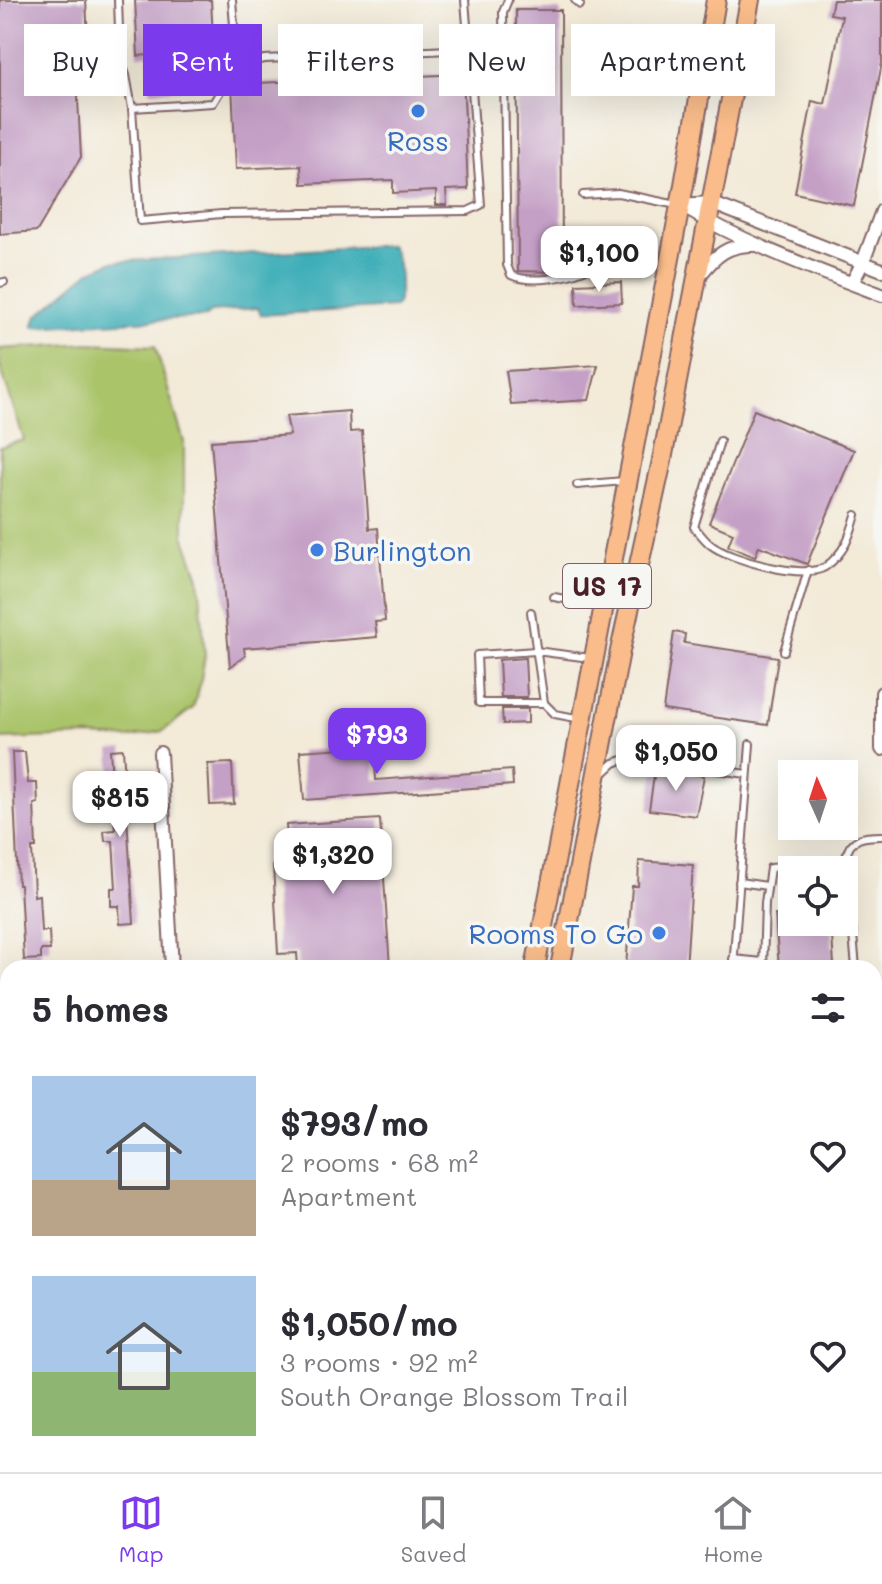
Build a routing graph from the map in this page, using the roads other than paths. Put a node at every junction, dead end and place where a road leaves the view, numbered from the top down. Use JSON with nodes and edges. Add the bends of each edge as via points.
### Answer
{"nodes":[{"id":1,"x":118,"y":0,"type":"edge"},
{"id":2,"x":232,"y":0,"type":"edge"},
{"id":3,"x":465,"y":0,"type":"edge"},
{"id":4,"x":508,"y":0,"type":"edge"},
{"id":5,"x":716,"y":0,"type":"edge"},
{"id":6,"x":750,"y":0,"type":"edge"},
{"id":7,"x":234,"y":24,"type":"edge"},
{"id":8,"x":467,"y":24,"type":"edge"},
{"id":9,"x":439,"y":50,"type":"edge"},
{"id":10,"x":262,"y":60,"type":"edge"},
{"id":11,"x":217,"y":96,"type":"edge"},
{"id":12,"x":473,"y":96,"type":"edge"},
{"id":13,"x":132,"y":108,"type":"junction"},
{"id":14,"x":583,"y":195,"type":"dead end"},
{"id":15,"x":680,"y":205,"type":"junction"},
{"id":16,"x":882,"y":211,"type":"edge"},
{"id":17,"x":709,"y":212,"type":"junction"},
{"id":18,"x":760,"y":245,"type":"junction"},
{"id":19,"x":863,"y":262,"type":"junction"},
{"id":20,"x":584,"y":270,"type":"dead end"},
{"id":21,"x":882,"y":270,"type":"edge"},
{"id":22,"x":696,"y":281,"type":"junction"},
{"id":23,"x":852,"y":283,"type":"junction"},
{"id":24,"x":882,"y":295,"type":"edge"},
{"id":25,"x":720,"y":441,"type":"dead end"},
{"id":26,"x":627,"y":481,"type":"junction"},
{"id":27,"x":577,"y":485,"type":"dead end"},
{"id":28,"x":856,"y":515,"type":"dead end"},
{"id":29,"x":808,"y":570,"type":"junction"},
{"id":30,"x":554,"y":597,"type":"dead end"},
{"id":31,"x":603,"y":606,"type":"junction"},
{"id":32,"x":531,"y":612,"type":"dead end"},
{"id":33,"x":536,"y":651,"type":"junction"},
{"id":34,"x":784,"y":651,"type":"dead end"},
{"id":35,"x":593,"y":658,"type":"junction"},
{"id":36,"x":882,"y":693,"type":"edge"},
{"id":37,"x":544,"y":703,"type":"junction"},
{"id":38,"x":582,"y":719,"type":"junction"},
{"id":39,"x":750,"y":744,"type":"dead end"},
{"id":40,"x":882,"y":749,"type":"edge"},
{"id":41,"x":160,"y":753,"type":"dead end"},
{"id":42,"x":747,"y":774,"type":"junction"},
{"id":43,"x":595,"y":780,"type":"junction"},
{"id":44,"x":882,"y":836,"type":"edge"},
{"id":45,"x":847,"y":856,"type":"edge"},
{"id":46,"x":778,"y":867,"type":"edge"},
{"id":47,"x":739,"y":882,"type":"junction"},
{"id":48,"x":767,"y":886,"type":"junction"},
{"id":49,"x":853,"y":936,"type":"edge"},
{"id":50,"x":733,"y":959,"type":"joint"},
{"id":51,"x":172,"y":960,"type":"edge"},
{"id":52,"x":537,"y":960,"type":"edge"},
{"id":53,"x":561,"y":960,"type":"edge"},
{"id":54,"x":738,"y":960,"type":"edge"},
{"id":55,"x":763,"y":960,"type":"edge"},
{"id":56,"x":855,"y":960,"type":"edge"},
{"id":57,"x":375,"y":1472,"type":"edge"},
{"id":58,"x":414,"y":1472,"type":"edge"}],
"edges":[{"from":1,"to":13,"type":"lane","via":[[120,58]]},
{"from":2,"to":7,"type":"lane"},
{"from":3,"to":8,"type":"lane"},
{"from":4,"to":20,"type":"lane","via":[[503,12],[507,265],[511,275],[525,279]]},
{"from":5,"to":15,"type":"main road"},
{"from":6,"to":17,"type":"main road","number":"US 17"},
{"from":9,"to":10,"type":"lane"},
{"from":11,"to":13,"type":"lane","via":[[213,103]]},
{"from":12,"to":13,"type":"lane","via":[[481,205],[468,211],[222,214],[140,221]]},
{"from":14,"to":15,"type":"lane","via":[[618,193]]},
{"from":15,"to":17,"type":"street"},
{"from":15,"to":26,"type":"main road","number":"US 17"},
{"from":16,"to":19,"type":"street"},
{"from":17,"to":18,"type":"street"},
{"from":17,"to":19,"type":"street"},
{"from":17,"to":22,"type":"main road","number":"US 17"},
{"from":18,"to":22,"type":"street","via":[[723,250]]},
{"from":18,"to":23,"type":"street"},
{"from":19,"to":21,"type":"street"},
{"from":19,"to":23,"type":"street"},
{"from":22,"to":43,"type":"main road","number":"US 17"},
{"from":23,"to":24,"type":"street"},
{"from":25,"to":29,"type":"lane","via":[[694,527],[712,546],[745,560]]},
{"from":26,"to":27,"type":"lane"},
{"from":26,"to":31,"type":"main road","number":"US 17"},
{"from":28,"to":29,"type":"lane","via":[[847,546],[823,568]]},
{"from":29,"to":34,"type":"lane"},
{"from":30,"to":31,"type":"lane"},
{"from":31,"to":35,"type":"main road","number":"US 17"},
{"from":32,"to":33,"type":"lane"},
{"from":33,"to":35,"type":"lane"},
{"from":33,"to":37,"type":"lane"},
{"from":33,"to":37,"type":"lane","via":[[477,655],[479,703]]},
{"from":35,"to":38,"type":"main road","number":"US 17"},
{"from":36,"to":40,"type":"street"},
{"from":37,"to":38,"type":"lane","via":[[555,714]]},
{"from":38,"to":52,"type":"main road","number":"US 17"},
{"from":39,"to":42,"type":"lane"},
{"from":41,"to":51,"type":"street"},
{"from":42,"to":43,"type":"lane","via":[[628,758]]},
{"from":42,"to":47,"type":"lane"},
{"from":43,"to":53,"type":"main road","number":"US 17"},
{"from":44,"to":45,"type":"lane","via":[[854,840]]},
{"from":46,"to":48,"type":"lane","via":[[770,868]]},
{"from":47,"to":48,"type":"lane"},
{"from":47,"to":50,"type":"lane"},
{"from":48,"to":55,"type":"lane"},
{"from":49,"to":56,"type":"lane"},
{"from":50,"to":54,"type":"lane"},
{"from":57,"to":58,"type":"lane"}]}
